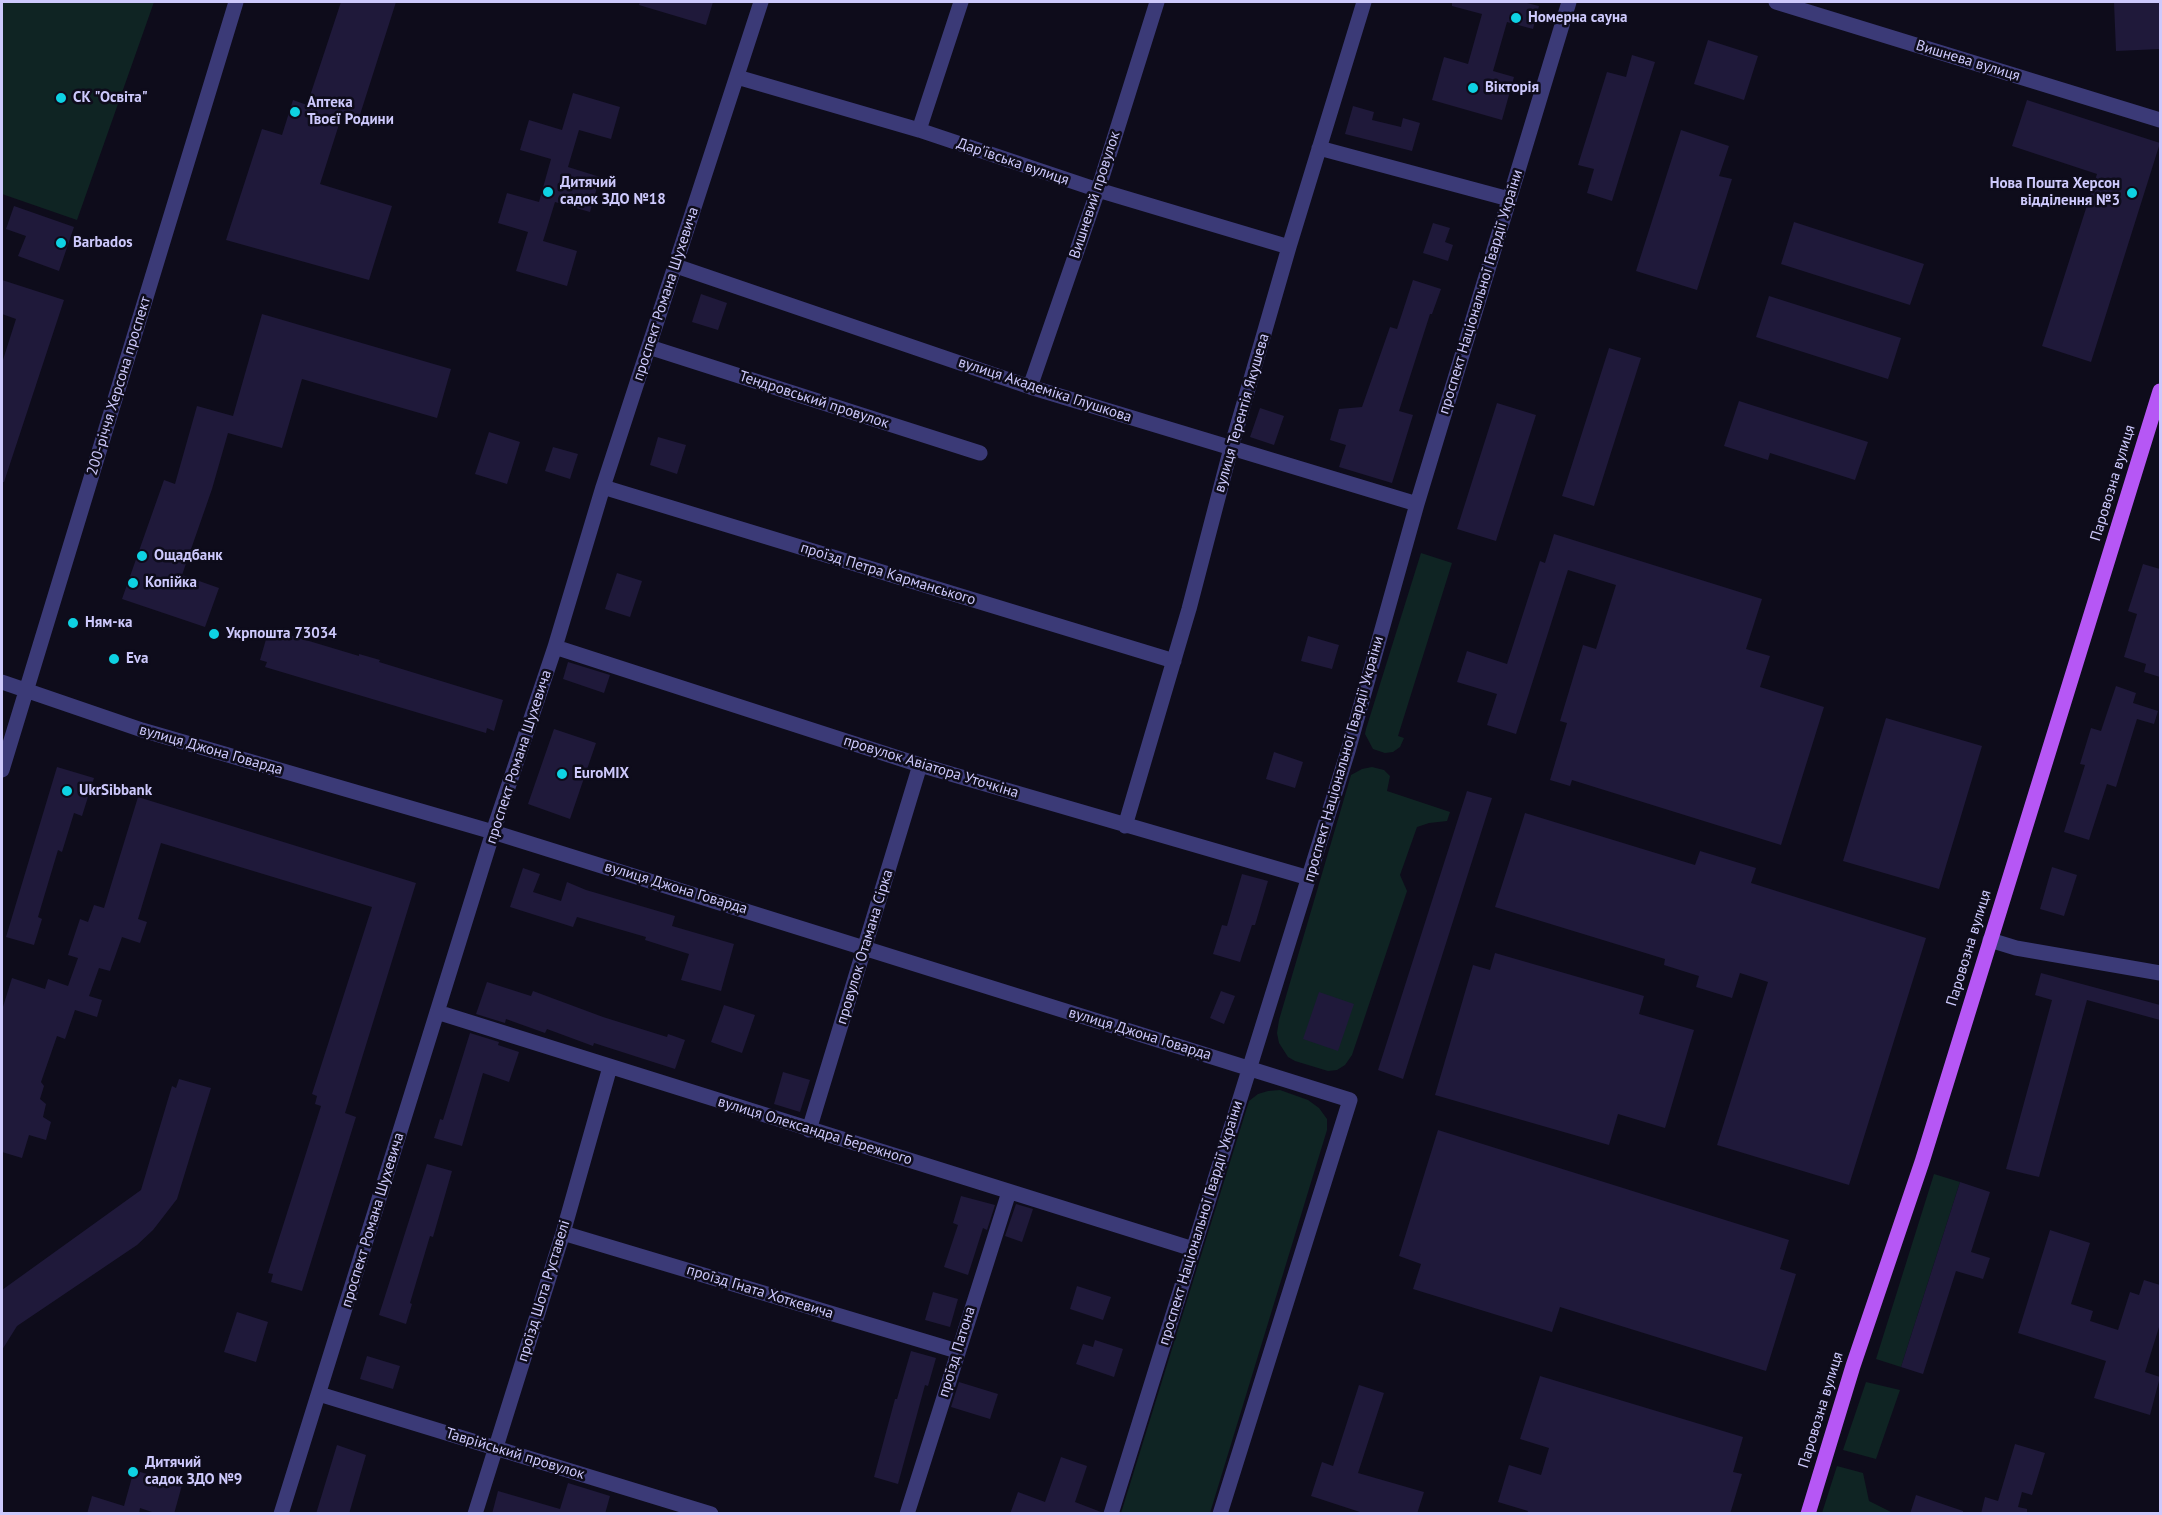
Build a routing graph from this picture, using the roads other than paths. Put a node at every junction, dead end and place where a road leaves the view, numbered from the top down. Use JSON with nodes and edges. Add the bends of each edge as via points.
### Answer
{"nodes":[{"id":1,"x":236,"y":2,"type":"edge"},
{"id":2,"x":761,"y":2,"type":"edge"},
{"id":3,"x":961,"y":2,"type":"edge"},
{"id":4,"x":1157,"y":2,"type":"edge"},
{"id":5,"x":1364,"y":2,"type":"edge"},
{"id":6,"x":1569,"y":2,"type":"edge"},
{"id":7,"x":1776,"y":2,"type":"edge"},
{"id":8,"x":737,"y":77,"type":"junction"},
{"id":9,"x":2160,"y":120,"type":"edge"},
{"id":10,"x":919,"y":130,"type":"junction"},
{"id":11,"x":1319,"y":148,"type":"junction"},
{"id":12,"x":1098,"y":190,"type":"junction"},
{"id":13,"x":1509,"y":199,"type":"junction"},
{"id":14,"x":1289,"y":247,"type":"junction"},
{"id":15,"x":676,"y":266,"type":"junction"},
{"id":16,"x":649,"y":347,"type":"junction"},
{"id":17,"x":1030,"y":387,"type":"junction"},
{"id":18,"x":2160,"y":391,"type":"edge"},
{"id":19,"x":1231,"y":448,"type":"junction"},
{"id":20,"x":980,"y":453,"type":"dead end"},
{"id":21,"x":603,"y":487,"type":"junction"},
{"id":22,"x":1417,"y":504,"type":"junction"},
{"id":23,"x":555,"y":647,"type":"junction"},
{"id":24,"x":1174,"y":661,"type":"junction"},
{"id":25,"x":2,"y":682,"type":"edge"},
{"id":26,"x":26,"y":690,"type":"junction"},
{"id":27,"x":920,"y":765,"type":"junction"},
{"id":28,"x":2,"y":770,"type":"edge"},
{"id":29,"x":1125,"y":826,"type":"junction"},
{"id":30,"x":493,"y":832,"type":"junction"},
{"id":31,"x":1309,"y":878,"type":"junction"},
{"id":32,"x":1990,"y":940,"type":"junction"},
{"id":33,"x":864,"y":947,"type":"junction"},
{"id":34,"x":2160,"y":973,"type":"edge"},
{"id":35,"x":437,"y":1012,"type":"junction"},
{"id":36,"x":610,"y":1066,"type":"junction"},
{"id":37,"x":1248,"y":1068,"type":"junction"},
{"id":38,"x":809,"y":1130,"type":"junction"},
{"id":39,"x":1008,"y":1192,"type":"junction"},
{"id":40,"x":563,"y":1233,"type":"junction"},
{"id":41,"x":1194,"y":1249,"type":"junction"},
{"id":42,"x":957,"y":1351,"type":"junction"},
{"id":43,"x":319,"y":1394,"type":"junction"},
{"id":44,"x":494,"y":1448,"type":"junction"},
{"id":45,"x":281,"y":1514,"type":"edge"},
{"id":46,"x":475,"y":1514,"type":"edge"},
{"id":47,"x":711,"y":1514,"type":"edge"},
{"id":48,"x":907,"y":1514,"type":"edge"},
{"id":49,"x":1111,"y":1514,"type":"edge"},
{"id":50,"x":1220,"y":1514,"type":"edge"},
{"id":51,"x":1808,"y":1514,"type":"edge"}],
"edges":[{"from":1,"to":26,"type":"street","name":"200-річчя Херсона проспект"},
{"from":2,"to":8,"type":"street","name":"проспект Романа Шухевича"},
{"from":3,"to":10,"type":"street"},
{"from":4,"to":12,"type":"street","name":"Вишневий провулок"},
{"from":5,"to":11,"type":"street","name":"вулиця Терентія Якушева"},
{"from":6,"to":13,"type":"street","name":"проспект Національної Гвардії України"},
{"from":7,"to":9,"type":"street","name":"Вишнева вулиця"},
{"from":8,"to":10,"type":"street","name":"Дар'ївська вулиця"},
{"from":8,"to":15,"type":"street","name":"проспект Романа Шухевича"},
{"from":10,"to":12,"type":"street","name":"Дар'ївська вулиця"},
{"from":11,"to":13,"type":"street"},
{"from":11,"to":14,"type":"street","name":"вулиця Терентія Якушева"},
{"from":12,"to":14,"type":"street","name":"Дар'ївська вулиця"},
{"from":12,"to":17,"type":"street","name":"Вишневий провулок"},
{"from":13,"to":22,"type":"street","name":"проспект Національної Гвардії України"},
{"from":14,"to":19,"type":"street","name":"вулиця Терентія Якушева"},
{"from":15,"to":16,"type":"street","name":"проспект Романа Шухевича"},
{"from":15,"to":17,"type":"street","name":"вулиця Академіка Глушкова"},
{"from":16,"to":20,"type":"street","name":"Тендровський провулок"},
{"from":16,"to":21,"type":"street","name":"проспект Романа Шухевича"},
{"from":17,"to":19,"type":"street","name":"вулиця Академіка Глушкова"},
{"from":18,"to":32,"type":"main road","name":"Паровозна вулиця"},
{"from":19,"to":22,"type":"street","name":"вулиця Академіка Глушкова"},
{"from":19,"to":24,"type":"street","name":"вулиця Терентія Якушева"},
{"from":21,"to":23,"type":"street","name":"проспект Романа Шухевича"},
{"from":21,"to":24,"type":"street","name":"проїзд Петра Карманського"},
{"from":22,"to":31,"type":"street","name":"проспект Національної Гвардії України"},
{"from":23,"to":27,"type":"street","name":"провулок Авіатора Уточкіна"},
{"from":23,"to":30,"type":"street","name":"проспект Романа Шухевича"},
{"from":24,"to":29,"type":"street","name":"вулиця Терентія Якушева"},
{"from":25,"to":26,"type":"street","name":"вулиця Джона Говарда"},
{"from":26,"to":28,"type":"street","name":"200-річчя Херсона проспект"},
{"from":26,"to":30,"type":"street","name":"вулиця Джона Говарда","via":[[142,730]]},
{"from":27,"to":29,"type":"street","name":"провулок Авіатора Уточкіна"},
{"from":27,"to":33,"type":"street","name":"провулок Отамана Сірка"},
{"from":29,"to":31,"type":"street","name":"провулок Авіатора Уточкіна"},
{"from":30,"to":33,"type":"street","name":"вулиця Джона Говарда"},
{"from":30,"to":35,"type":"street","name":"проспект Романа Шухевича"},
{"from":31,"to":37,"type":"street","name":"проспект Національної Гвардії України"},
{"from":32,"to":34,"type":"street"},
{"from":32,"to":51,"type":"main road","name":"Паровозна вулиця"},
{"from":33,"to":37,"type":"street","name":"вулиця Джона Говарда"},
{"from":33,"to":38,"type":"street","name":"провулок Отамана Сірка"},
{"from":35,"to":36,"type":"street","name":"вулиця Олександра Бережного"},
{"from":35,"to":43,"type":"street","name":"проспект Романа Шухевича"},
{"from":36,"to":38,"type":"street","name":"вулиця Олександра Бережного"},
{"from":36,"to":40,"type":"street","name":"проїзд Шота Руставелі"},
{"from":37,"to":41,"type":"street","name":"проспект Національної Гвардії України"},
{"from":37,"to":50,"type":"street","name":"вулиця Джона Говарда","via":[[1350,1100]]},
{"from":38,"to":39,"type":"street","name":"вулиця Олександра Бережного"},
{"from":39,"to":41,"type":"street","name":"вулиця Олександра Бережного"},
{"from":39,"to":42,"type":"street","name":"проїзд Патона"},
{"from":40,"to":42,"type":"street","name":"проїзд Гната Хоткевича"},
{"from":40,"to":44,"type":"street","name":"проїзд Шота Руставелі"},
{"from":41,"to":49,"type":"street","name":"проспект Національної Гвардії України"},
{"from":42,"to":48,"type":"street","name":"проїзд Патона"},
{"from":43,"to":44,"type":"street","name":"Таврійський провулок"},
{"from":43,"to":45,"type":"street","name":"проспект Романа Шухевича"},
{"from":44,"to":46,"type":"street","name":"проїзд Шота Руставелі"},
{"from":44,"to":47,"type":"street","name":"Таврійський провулок"}]}
